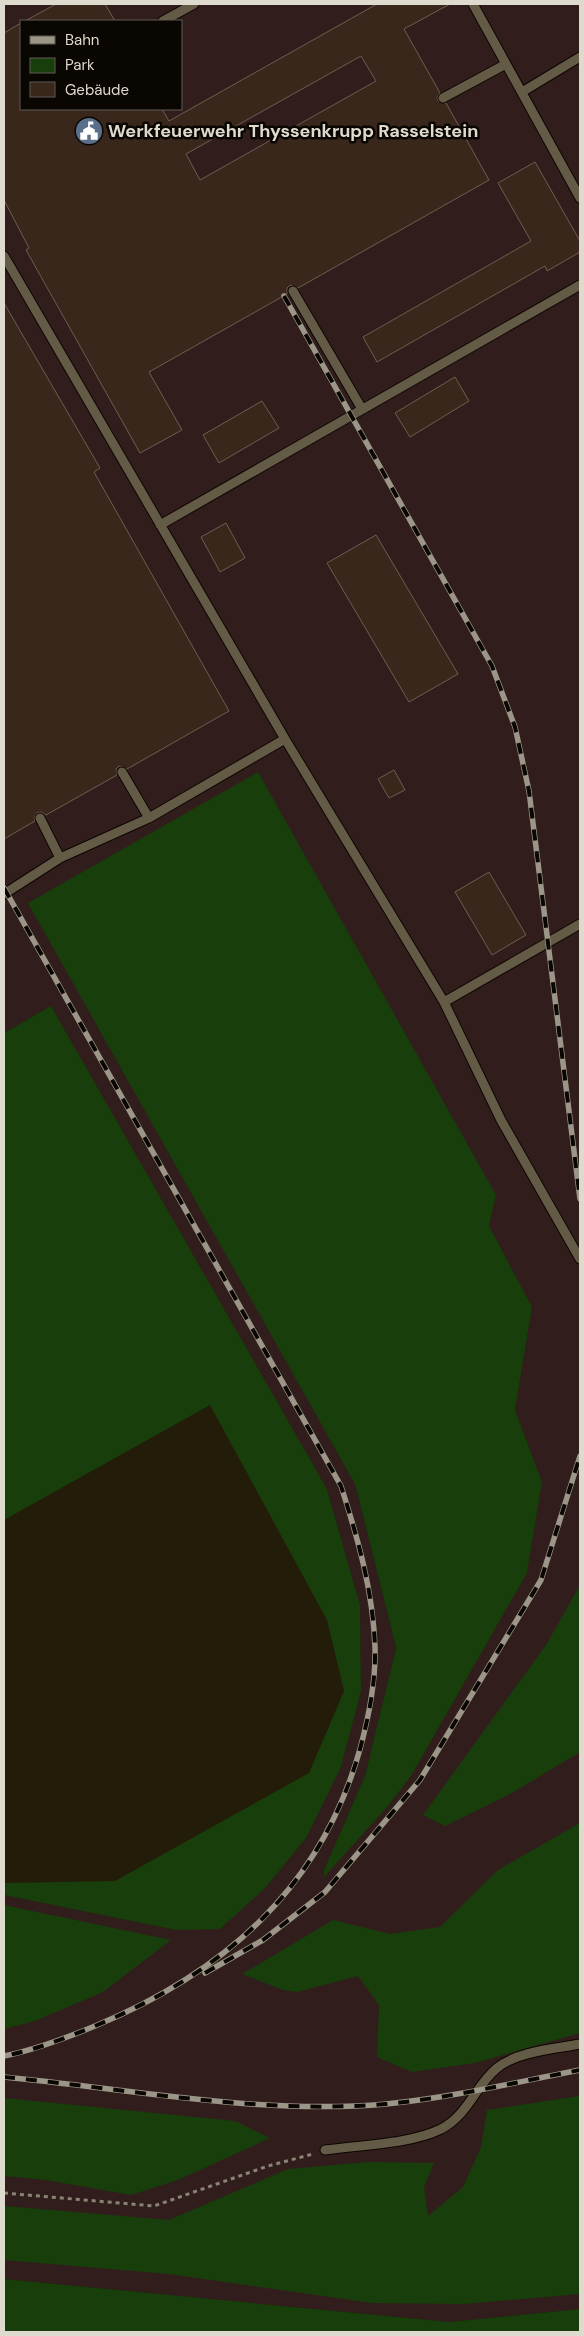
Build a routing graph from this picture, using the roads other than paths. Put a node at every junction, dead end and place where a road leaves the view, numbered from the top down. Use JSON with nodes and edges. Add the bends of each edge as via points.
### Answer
{"nodes":[{"id":1,"x":194,"y":4,"type":"edge"},
{"id":2,"x":473,"y":4,"type":"edge"},
{"id":3,"x":165,"y":20,"type":"edge"},
{"id":4,"x":580,"y":57,"type":"edge"},
{"id":5,"x":506,"y":64,"type":"junction"},
{"id":6,"x":522,"y":92,"type":"junction"},
{"id":7,"x":443,"y":98,"type":"dead end"},
{"id":8,"x":580,"y":198,"type":"edge"},
{"id":9,"x":4,"y":256,"type":"edge"},
{"id":10,"x":580,"y":285,"type":"edge"},
{"id":11,"x":293,"y":291,"type":"dead end"},
{"id":12,"x":362,"y":409,"type":"junction"},
{"id":13,"x":160,"y":525,"type":"junction"},
{"id":14,"x":284,"y":739,"type":"junction"},
{"id":15,"x":122,"y":772,"type":"dead end"},
{"id":16,"x":40,"y":818,"type":"dead end"},
{"id":17,"x":149,"y":818,"type":"junction"},
{"id":18,"x":60,"y":858,"type":"junction"},
{"id":19,"x":4,"y":894,"type":"edge"},
{"id":20,"x":580,"y":924,"type":"edge"},
{"id":21,"x":444,"y":1002,"type":"junction"},
{"id":22,"x":580,"y":1259,"type":"edge"},
{"id":23,"x":580,"y":2044,"type":"edge"},
{"id":24,"x":325,"y":2150,"type":"road end"}],
"edges":[{"from":1,"to":3,"type":"lane"},
{"from":2,"to":5,"type":"lane"},
{"from":4,"to":6,"type":"lane"},
{"from":5,"to":6,"type":"lane"},
{"from":5,"to":7,"type":"lane"},
{"from":6,"to":8,"type":"lane"},
{"from":9,"to":13,"type":"lane"},
{"from":10,"to":12,"type":"lane"},
{"from":11,"to":12,"type":"lane"},
{"from":12,"to":13,"type":"lane"},
{"from":13,"to":14,"type":"lane"},
{"from":14,"to":17,"type":"lane"},
{"from":14,"to":21,"type":"lane"},
{"from":15,"to":17,"type":"lane"},
{"from":16,"to":18,"type":"lane"},
{"from":17,"to":18,"type":"lane"},
{"from":18,"to":19,"type":"lane"},
{"from":20,"to":21,"type":"lane"},
{"from":21,"to":22,"type":"lane","via":[[501,1120]]},
{"from":23,"to":24,"type":"lane","via":[[511,2060],[496,2068],[458,2117],[440,2129],[410,2140]]}]}
